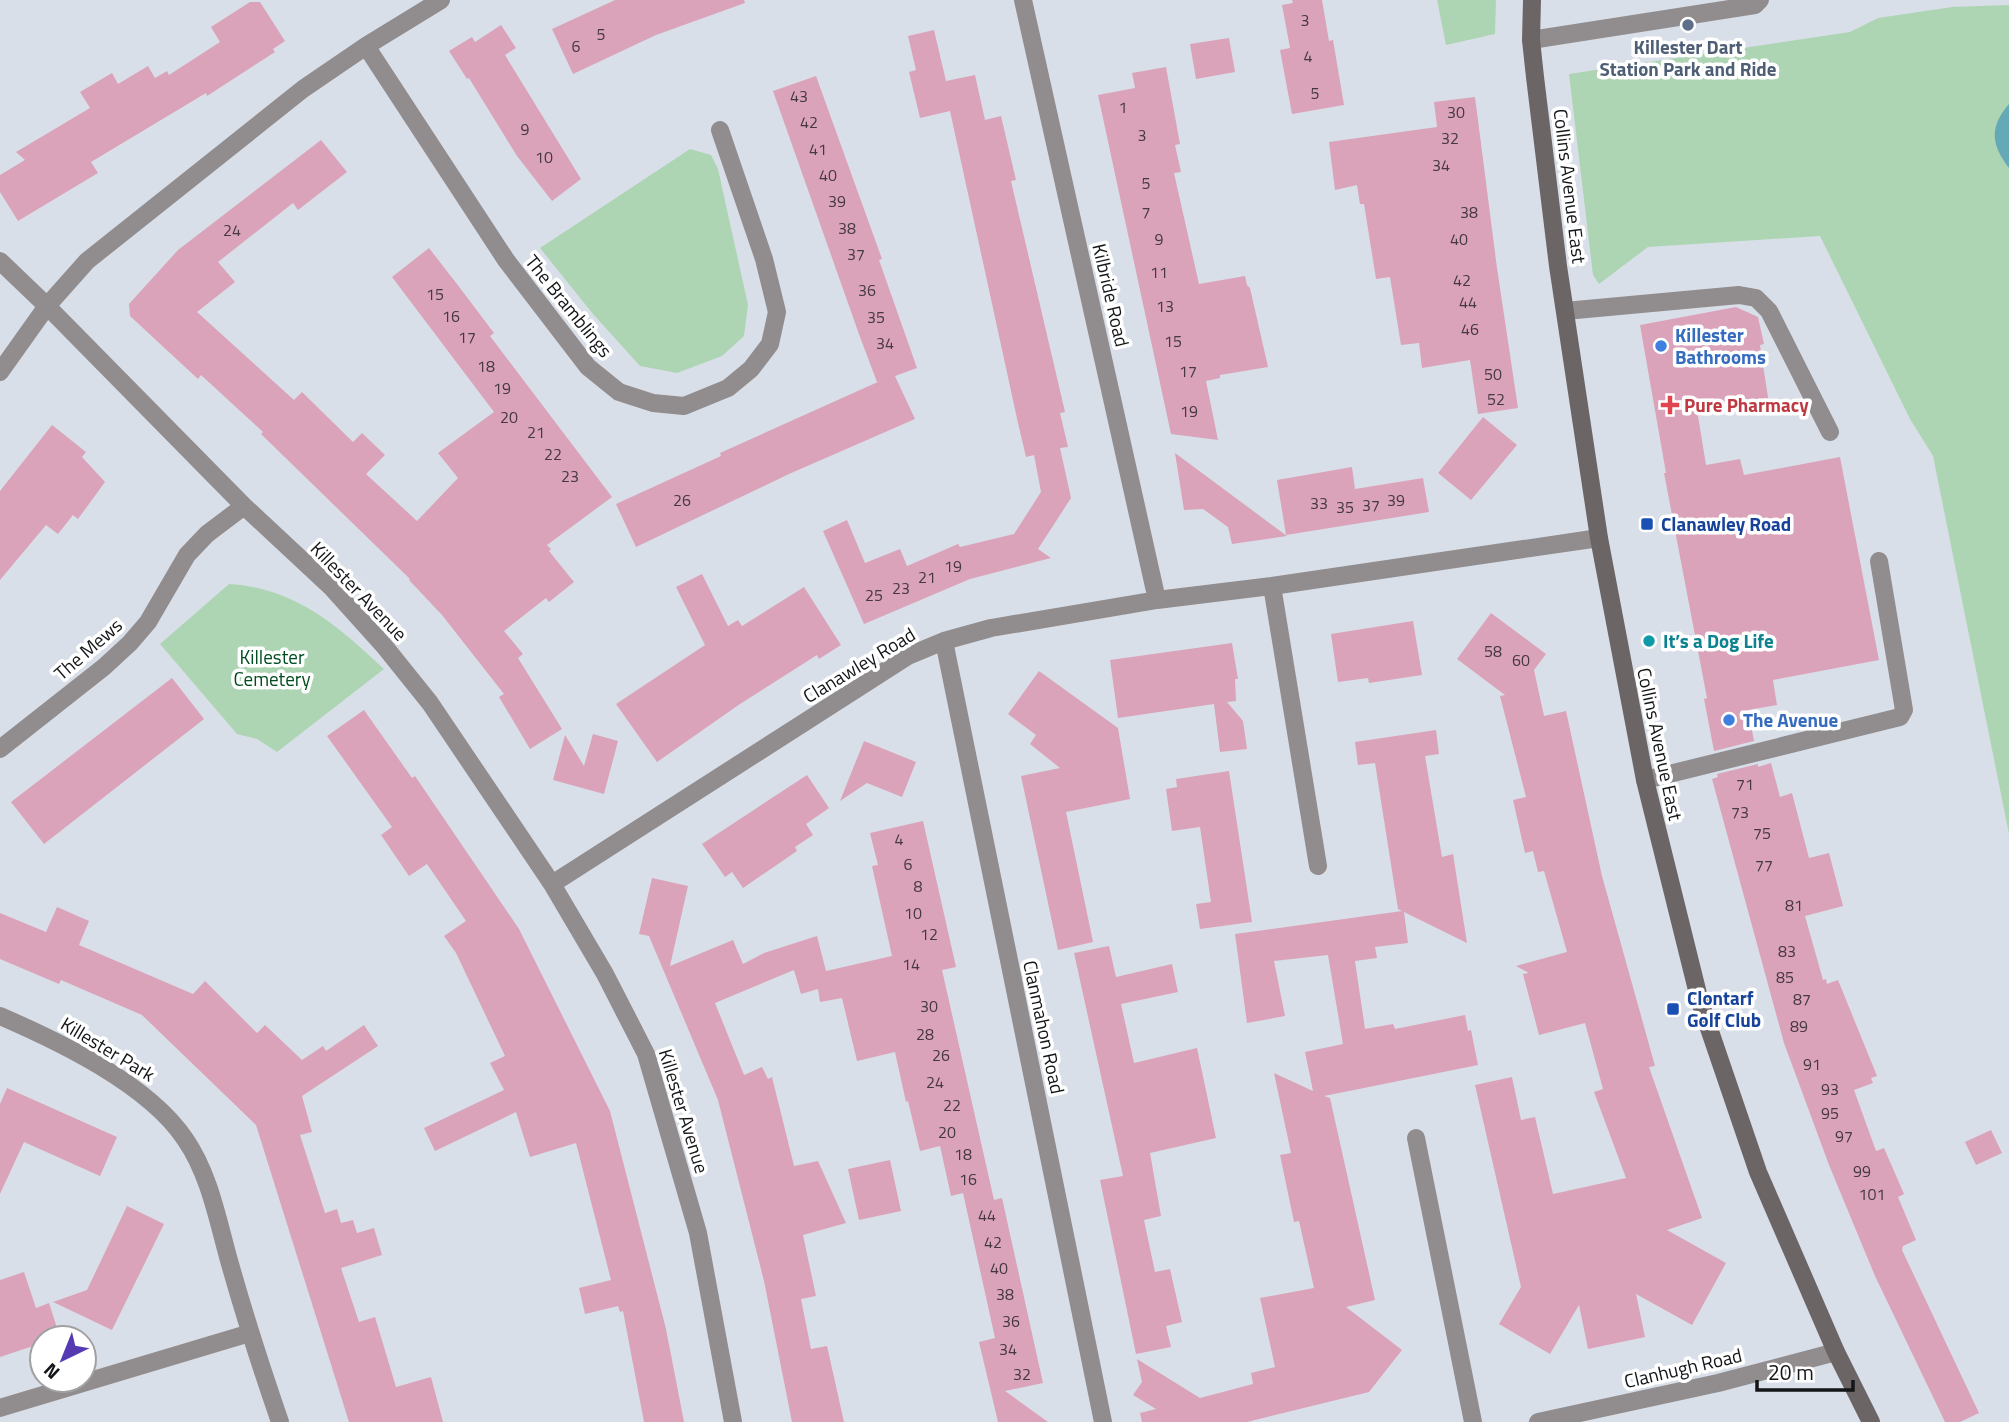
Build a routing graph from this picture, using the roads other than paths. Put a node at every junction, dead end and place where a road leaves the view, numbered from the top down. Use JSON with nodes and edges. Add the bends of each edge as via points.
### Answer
{"nodes":[{"id":1,"x":441,"y":0,"type":"edge"},
{"id":2,"x":1023,"y":0,"type":"edge"},
{"id":3,"x":1532,"y":0,"type":"edge"},
{"id":4,"x":1760,"y":0,"type":"edge"},
{"id":5,"x":1531,"y":40,"type":"junction"},
{"id":6,"x":366,"y":46,"type":"junction"},
{"id":7,"x":720,"y":130,"type":"dead end"},
{"id":8,"x":0,"y":261,"type":"edge"},
{"id":9,"x":47,"y":306,"type":"junction"},
{"id":10,"x":1565,"y":311,"type":"junction"},
{"id":11,"x":0,"y":372,"type":"edge"},
{"id":12,"x":1830,"y":432,"type":"dead end"},
{"id":13,"x":244,"y":506,"type":"junction"},
{"id":14,"x":1599,"y":538,"type":"junction"},
{"id":15,"x":1879,"y":561,"type":"dead end"},
{"id":16,"x":1272,"y":586,"type":"junction"},
{"id":17,"x":1157,"y":600,"type":"junction"},
{"id":18,"x":944,"y":641,"type":"junction"},
{"id":19,"x":0,"y":749,"type":"edge"},
{"id":20,"x":1644,"y":780,"type":"junction"},
{"id":21,"x":1318,"y":866,"type":"dead end"},
{"id":22,"x":552,"y":884,"type":"junction"},
{"id":23,"x":0,"y":1016,"type":"edge"},
{"id":24,"x":1416,"y":1138,"type":"dead end"},
{"id":25,"x":250,"y":1333,"type":"junction"},
{"id":26,"x":1836,"y":1352,"type":"junction"},
{"id":27,"x":0,"y":1408,"type":"edge"},
{"id":28,"x":280,"y":1422,"type":"edge"},
{"id":29,"x":733,"y":1422,"type":"edge"},
{"id":30,"x":1103,"y":1422,"type":"edge"},
{"id":31,"x":1473,"y":1422,"type":"edge"},
{"id":32,"x":1538,"y":1422,"type":"edge"},
{"id":33,"x":1871,"y":1422,"type":"edge"}],
"edges":[{"from":1,"to":6,"type":"street"},
{"from":2,"to":17,"type":"street","name":"Kilbride Road"},
{"from":3,"to":5,"type":"main road","name":"Collins Avenue East"},
{"from":4,"to":5,"type":"street","via":[[1755,5]]},
{"from":5,"to":10,"type":"main road","name":"Collins Avenue East"},
{"from":6,"to":7,"type":"street","name":"The Bramblings","via":[[506,260],[587,367],[619,392],[653,403],[684,406],[728,388],[751,369],[770,344],[777,312]]},
{"from":6,"to":9,"type":"street","via":[[303,89],[87,261]]},
{"from":8,"to":9,"type":"street","name":"Killester Avenue"},
{"from":9,"to":11,"type":"street"},
{"from":9,"to":13,"type":"street","name":"Killester Avenue"},
{"from":10,"to":12,"type":"street","via":[[1739,295],[1756,298],[1769,311]]},
{"from":10,"to":14,"type":"main road","name":"Collins Avenue East"},
{"from":13,"to":19,"type":"street","name":"The Mews","via":[[187,555],[148,622],[130,643]]},
{"from":13,"to":22,"type":"street","name":"Killester Avenue","via":[[332,588],[385,647],[430,703]]},
{"from":14,"to":16,"type":"street","name":"Clanawley Road"},
{"from":14,"to":20,"type":"main road","name":"Collins Avenue East"},
{"from":15,"to":20,"type":"street","via":[[1905,710],[1900,717]]},
{"from":16,"to":17,"type":"street","name":"Clanawley Road"},
{"from":16,"to":21,"type":"street"},
{"from":17,"to":18,"type":"street","name":"Clanawley Road","via":[[991,628]]},
{"from":18,"to":22,"type":"street","name":"Clanawley Road","via":[[908,656]]},
{"from":18,"to":30,"type":"street","name":"Clanmahon Road"},
{"from":20,"to":26,"type":"main road","name":"Collins Avenue East","via":[[1700,1002],[1758,1172]]},
{"from":22,"to":29,"type":"street","name":"Killester Avenue","via":[[606,974],[646,1054],[698,1233]]},
{"from":23,"to":25,"type":"street","name":"Killester Park","via":[[49,1037],[147,1096],[185,1138],[204,1172]]},
{"from":24,"to":31,"type":"street"},
{"from":25,"to":27,"type":"street"},
{"from":25,"to":28,"type":"street","name":"Killester Park"},
{"from":26,"to":32,"type":"street","name":"Clanhugh Road"},
{"from":26,"to":33,"type":"main road","name":"Collins Avenue East"}]}
